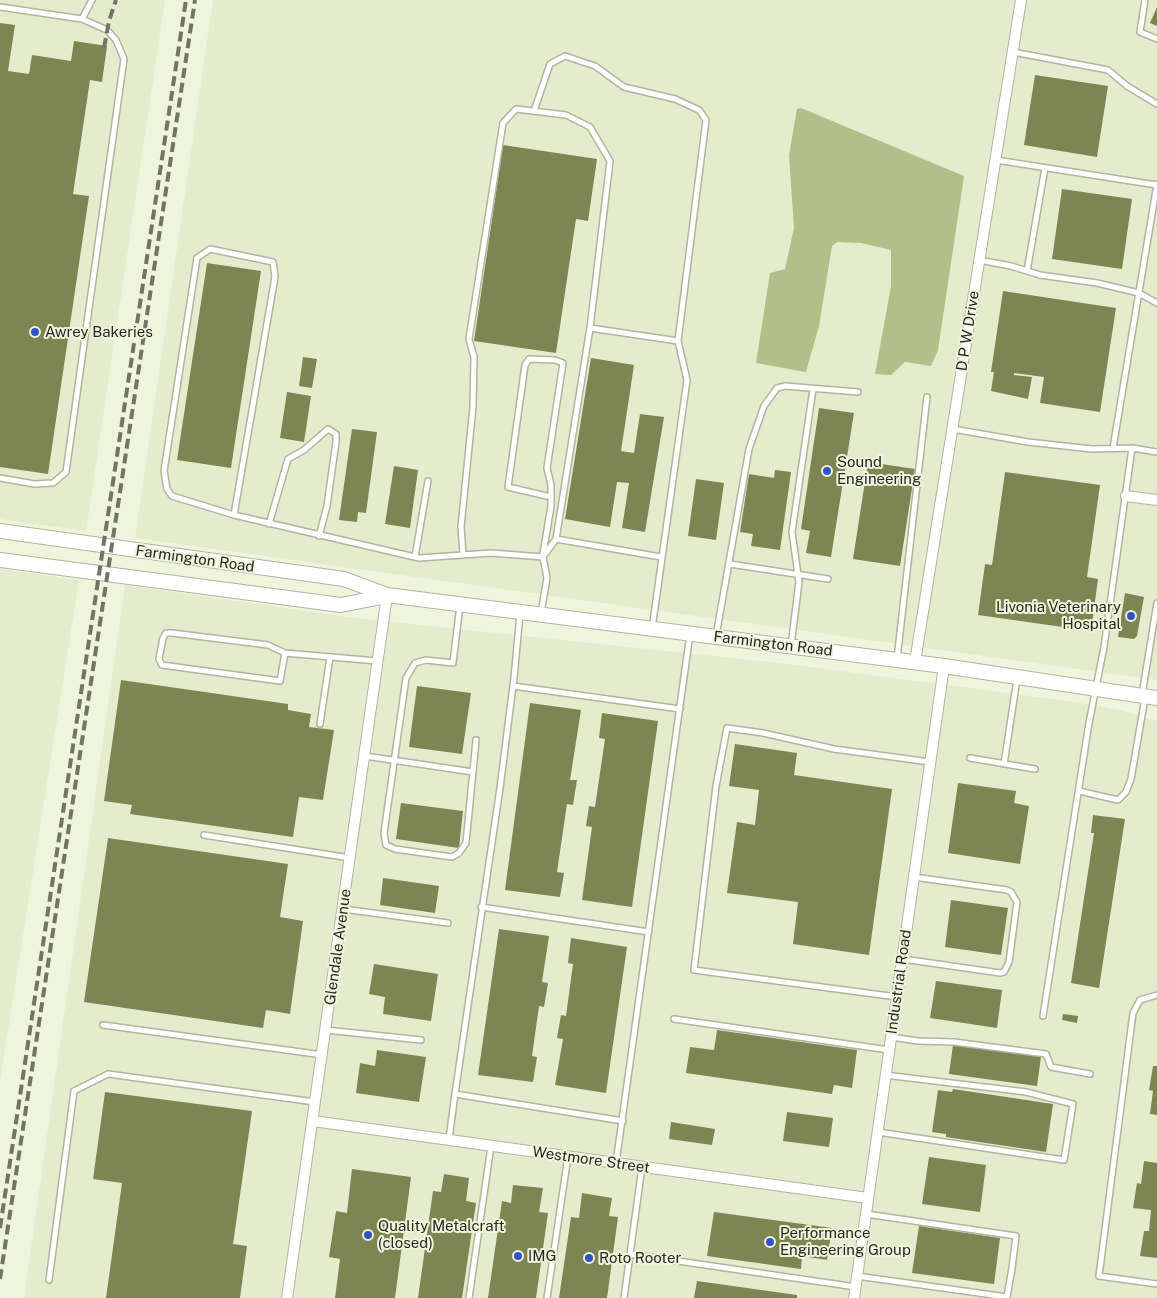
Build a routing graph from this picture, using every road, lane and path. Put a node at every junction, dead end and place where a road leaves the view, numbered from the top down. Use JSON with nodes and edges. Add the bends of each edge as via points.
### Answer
{"nodes":[{"id":1,"x":92,"y":0,"type":"edge"},
{"id":2,"x":1021,"y":0,"type":"edge"},
{"id":3,"x":1145,"y":0,"type":"edge"},
{"id":4,"x":0,"y":7,"type":"edge"},
{"id":5,"x":82,"y":19,"type":"junction"},
{"id":6,"x":1157,"y":39,"type":"edge"},
{"id":7,"x":1013,"y":52,"type":"junction"},
{"id":8,"x":1157,"y":104,"type":"edge"},
{"id":9,"x":534,"y":111,"type":"junction"},
{"id":10,"x":996,"y":160,"type":"junction"},
{"id":11,"x":1044,"y":168,"type":"junction"},
{"id":12,"x":1157,"y":184,"type":"edge"},
{"id":13,"x":980,"y":260,"type":"junction"},
{"id":14,"x":1027,"y":271,"type":"junction"},
{"id":15,"x":1139,"y":293,"type":"junction"},
{"id":16,"x":1157,"y":303,"type":"edge"},
{"id":17,"x":590,"y":328,"type":"junction"},
{"id":18,"x":678,"y":341,"type":"junction"},
{"id":19,"x":813,"y":389,"type":"junction"},
{"id":20,"x":858,"y":392,"type":"dead end"},
{"id":21,"x":926,"y":398,"type":"dead end"},
{"id":22,"x":952,"y":429,"type":"junction"},
{"id":23,"x":1113,"y":448,"type":"junction"},
{"id":24,"x":1132,"y":448,"type":"junction"},
{"id":25,"x":1157,"y":452,"type":"edge"},
{"id":26,"x":0,"y":478,"type":"edge"},
{"id":27,"x":428,"y":481,"type":"dead end"},
{"id":28,"x":1126,"y":496,"type":"junction"},
{"id":29,"x":551,"y":497,"type":"junction"},
{"id":30,"x":1157,"y":500,"type":"edge"},
{"id":31,"x":234,"y":515,"type":"junction"},
{"id":32,"x":269,"y":524,"type":"junction"},
{"id":33,"x":0,"y":531,"type":"edge"},
{"id":34,"x":319,"y":536,"type":"junction"},
{"id":35,"x":556,"y":539,"type":"junction"},
{"id":36,"x":463,"y":554,"type":"junction"},
{"id":37,"x":543,"y":556,"type":"junction"},
{"id":38,"x":415,"y":557,"type":"junction"},
{"id":39,"x":661,"y":557,"type":"junction"},
{"id":40,"x":0,"y":560,"type":"edge"},
{"id":41,"x":730,"y":564,"type":"junction"},
{"id":42,"x":799,"y":575,"type":"junction"},
{"id":43,"x":828,"y":579,"type":"dead end"},
{"id":44,"x":387,"y":596,"type":"junction"},
{"id":45,"x":1157,"y":602,"type":"edge"},
{"id":46,"x":460,"y":605,"type":"junction"},
{"id":47,"x":520,"y":613,"type":"junction"},
{"id":48,"x":541,"y":616,"type":"junction"},
{"id":49,"x":652,"y":629,"type":"junction"},
{"id":50,"x":690,"y":634,"type":"junction"},
{"id":51,"x":716,"y":637,"type":"junction"},
{"id":52,"x":791,"y":646,"type":"junction"},
{"id":53,"x":285,"y":652,"type":"junction"},
{"id":54,"x":330,"y":658,"type":"junction"},
{"id":55,"x":897,"y":660,"type":"junction"},
{"id":56,"x":378,"y":661,"type":"junction"},
{"id":57,"x":915,"y":662,"type":"junction"},
{"id":58,"x":944,"y":666,"type":"junction"},
{"id":59,"x":1017,"y":676,"type":"junction"},
{"id":60,"x":514,"y":686,"type":"junction"},
{"id":61,"x":1096,"y":688,"type":"junction"},
{"id":62,"x":1148,"y":696,"type":"edge"},
{"id":63,"x":680,"y":708,"type":"junction"},
{"id":64,"x":320,"y":724,"type":"dead end"},
{"id":65,"x":476,"y":740,"type":"dead end"},
{"id":66,"x":365,"y":756,"type":"junction"},
{"id":67,"x":970,"y":758,"type":"dead end"},
{"id":68,"x":394,"y":762,"type":"junction"},
{"id":69,"x":930,"y":762,"type":"junction"},
{"id":70,"x":1004,"y":764,"type":"junction"},
{"id":71,"x":1034,"y":769,"type":"dead end"},
{"id":72,"x":473,"y":772,"type":"junction"},
{"id":73,"x":1079,"y":792,"type":"junction"},
{"id":74,"x":204,"y":835,"type":"dead end"},
{"id":75,"x":350,"y":858,"type":"junction"},
{"id":76,"x":914,"y":877,"type":"junction"},
{"id":77,"x":481,"y":907,"type":"junction"},
{"id":78,"x":343,"y":910,"type":"junction"},
{"id":79,"x":448,"y":923,"type":"dead end"},
{"id":80,"x":649,"y":932,"type":"junction"},
{"id":81,"x":902,"y":959,"type":"junction"},
{"id":82,"x":1157,"y":995,"type":"edge"},
{"id":83,"x":897,"y":997,"type":"junction"},
{"id":84,"x":1043,"y":1016,"type":"dead end"},
{"id":85,"x":674,"y":1019,"type":"dead end"},
{"id":86,"x":103,"y":1025,"type":"dead end"},
{"id":87,"x":326,"y":1030,"type":"junction"},
{"id":88,"x":891,"y":1037,"type":"junction"},
{"id":89,"x":421,"y":1040,"type":"dead end"},
{"id":90,"x":889,"y":1050,"type":"junction"},
{"id":91,"x":322,"y":1055,"type":"junction"},
{"id":92,"x":1090,"y":1074,"type":"dead end"},
{"id":93,"x":886,"y":1075,"type":"junction"},
{"id":94,"x":455,"y":1094,"type":"junction"},
{"id":95,"x":316,"y":1102,"type":"junction"},
{"id":96,"x":313,"y":1121,"type":"junction"},
{"id":97,"x":623,"y":1121,"type":"junction"},
{"id":98,"x":877,"y":1132,"type":"junction"},
{"id":99,"x":449,"y":1140,"type":"junction"},
{"id":100,"x":491,"y":1145,"type":"junction"},
{"id":101,"x":568,"y":1156,"type":"junction"},
{"id":102,"x":616,"y":1164,"type":"junction"},
{"id":103,"x":642,"y":1167,"type":"junction"},
{"id":104,"x":868,"y":1198,"type":"junction"},
{"id":105,"x":866,"y":1214,"type":"junction"},
{"id":106,"x":630,"y":1254,"type":"junction"},
{"id":107,"x":857,"y":1276,"type":"junction"},
{"id":108,"x":49,"y":1280,"type":"dead end"},
{"id":109,"x":1157,"y":1284,"type":"edge"},
{"id":110,"x":855,"y":1293,"type":"edge"},
{"id":111,"x":1007,"y":1297,"type":"edge"},
{"id":112,"x":287,"y":1298,"type":"edge"},
{"id":113,"x":469,"y":1298,"type":"edge"},
{"id":114,"x":546,"y":1298,"type":"edge"},
{"id":115,"x":624,"y":1298,"type":"edge"}],
"edges":[{"from":1,"to":5,"type":"lane"},
{"from":2,"to":7,"type":"street","name":"D P W Drive"},
{"from":3,"to":6,"type":"lane","via":[[1140,32]]},
{"from":4,"to":5,"type":"lane"},
{"from":5,"to":26,"type":"lane","via":[[107,30],[116,40],[124,59],[66,472],[52,483],[34,484]]},
{"from":7,"to":8,"type":"lane","via":[[1108,70]]},
{"from":7,"to":10,"type":"street","name":"D P W Drive"},
{"from":9,"to":17,"type":"lane","via":[[566,115],[590,128],[610,161]]},
{"from":9,"to":18,"type":"lane","via":[[550,64],[565,56],[595,66],[624,87],[691,106],[699,110],[706,120]]},
{"from":9,"to":36,"type":"lane","via":[[516,109],[503,123],[501,133],[469,339],[474,357],[473,407],[462,527]]},
{"from":10,"to":11,"type":"lane"},
{"from":10,"to":13,"type":"street","name":"D P W Drive"},
{"from":11,"to":12,"type":"lane"},
{"from":11,"to":14,"type":"lane"},
{"from":12,"to":15,"type":"lane"},
{"from":13,"to":14,"type":"lane"},
{"from":13,"to":22,"type":"street","name":"D P W Drive"},
{"from":14,"to":15,"type":"lane"},
{"from":15,"to":16,"type":"lane"},
{"from":15,"to":23,"type":"lane"},
{"from":17,"to":18,"type":"lane"},
{"from":17,"to":35,"type":"lane"},
{"from":18,"to":39,"type":"lane","via":[[687,380]]},
{"from":19,"to":20,"type":"lane"},
{"from":19,"to":41,"type":"lane","via":[[777,388],[764,406],[749,449]]},
{"from":19,"to":42,"type":"lane","via":[[792,532]]},
{"from":21,"to":55,"type":"lane"},
{"from":22,"to":23,"type":"lane","via":[[1028,442]]},
{"from":22,"to":57,"type":"street","name":"D P W Drive"},
{"from":23,"to":24,"type":"lane"},
{"from":24,"to":25,"type":"lane"},
{"from":24,"to":28,"type":"lane"},
{"from":27,"to":38,"type":"lane"},
{"from":28,"to":30,"type":"street"},
{"from":28,"to":61,"type":"lane"},
{"from":29,"to":29,"type":"lane","via":[[547,468],[563,363],[529,359],[525,365],[508,487]]},
{"from":29,"to":37,"type":"lane"},
{"from":31,"to":31,"type":"lane","via":[[172,496],[164,482],[197,258],[210,249],[274,262]]},
{"from":31,"to":32,"type":"lane"},
{"from":32,"to":34,"type":"lane"},
{"from":32,"to":34,"type":"lane","via":[[288,459],[328,429],[336,434],[336,442]]},
{"from":33,"to":44,"type":"main road","name":"Farmington Road","via":[[344,579]]},
{"from":34,"to":38,"type":"lane"},
{"from":35,"to":37,"type":"lane"},
{"from":35,"to":39,"type":"lane"},
{"from":36,"to":37,"type":"lane"},
{"from":36,"to":38,"type":"lane"},
{"from":37,"to":48,"type":"lane","via":[[547,578]]},
{"from":39,"to":49,"type":"lane"},
{"from":40,"to":44,"type":"main road","name":"Farmington Road","via":[[341,605]]},
{"from":41,"to":42,"type":"lane"},
{"from":41,"to":51,"type":"lane"},
{"from":42,"to":43,"type":"lane"},
{"from":42,"to":52,"type":"lane"},
{"from":44,"to":46,"type":"main road","name":"Farmington Road"},
{"from":44,"to":56,"type":"street","name":"Glendale Avenue"},
{"from":45,"to":62,"type":"lane"},
{"from":46,"to":47,"type":"main road","name":"Farmington Road"},
{"from":46,"to":68,"type":"lane","via":[[453,663],[426,660],[415,664],[406,678]]},
{"from":47,"to":48,"type":"main road","name":"Farmington Road"},
{"from":47,"to":60,"type":"lane"},
{"from":48,"to":49,"type":"main road","name":"Farmington Road"},
{"from":49,"to":50,"type":"main road","name":"Farmington Road"},
{"from":50,"to":51,"type":"main road","name":"Farmington Road"},
{"from":50,"to":63,"type":"lane"},
{"from":51,"to":52,"type":"main road","name":"Farmington Road"},
{"from":52,"to":55,"type":"main road","name":"Farmington Road"},
{"from":53,"to":53,"type":"lane","via":[[268,645],[166,633],[159,659],[162,665],[280,681]]},
{"from":53,"to":54,"type":"lane"},
{"from":54,"to":56,"type":"lane"},
{"from":54,"to":64,"type":"lane"},
{"from":55,"to":57,"type":"main road","name":"Farmington Road"},
{"from":56,"to":66,"type":"street","name":"Glendale Avenue"},
{"from":57,"to":58,"type":"main road","name":"Farmington Road"},
{"from":58,"to":59,"type":"main road","name":"Farmington Road"},
{"from":58,"to":69,"type":"street","name":"Industrial Road"},
{"from":59,"to":61,"type":"main road","name":"Farmington Road"},
{"from":59,"to":70,"type":"lane"},
{"from":60,"to":63,"type":"lane"},
{"from":60,"to":77,"type":"lane"},
{"from":61,"to":62,"type":"main road","name":"Farmington Road"},
{"from":61,"to":73,"type":"lane"},
{"from":62,"to":73,"type":"lane","via":[[1126,792],[1118,800]]},
{"from":63,"to":80,"type":"lane"},
{"from":65,"to":72,"type":"lane"},
{"from":66,"to":68,"type":"lane"},
{"from":66,"to":75,"type":"street","name":"Glendale Avenue"},
{"from":67,"to":70,"type":"lane"},
{"from":68,"to":72,"type":"lane"},
{"from":68,"to":72,"type":"lane","via":[[384,834],[386,845],[394,849],[452,857],[459,854],[466,843]]},
{"from":69,"to":76,"type":"street","name":"Industrial Road"},
{"from":69,"to":83,"type":"lane","via":[[834,749],[727,728],[716,786],[694,970]]},
{"from":70,"to":71,"type":"lane"},
{"from":73,"to":84,"type":"lane"},
{"from":74,"to":75,"type":"lane"},
{"from":75,"to":78,"type":"street","name":"Glendale Avenue"},
{"from":76,"to":81,"type":"street","name":"Industrial Road"},
{"from":76,"to":81,"type":"lane","via":[[1011,892],[1017,902],[1009,962],[1000,973]]},
{"from":77,"to":80,"type":"lane"},
{"from":77,"to":94,"type":"lane"},
{"from":78,"to":79,"type":"lane"},
{"from":78,"to":87,"type":"street","name":"Glendale Avenue"},
{"from":80,"to":97,"type":"lane"},
{"from":81,"to":83,"type":"street","name":"Industrial Road"},
{"from":82,"to":109,"type":"lane","via":[[1140,1000],[1133,1013],[1099,1276]]},
{"from":83,"to":88,"type":"street","name":"Industrial Road"},
{"from":85,"to":90,"type":"lane"},
{"from":86,"to":91,"type":"lane"},
{"from":87,"to":89,"type":"lane"},
{"from":87,"to":91,"type":"street","name":"Glendale Avenue"},
{"from":88,"to":90,"type":"street","name":"Industrial Road"},
{"from":88,"to":92,"type":"lane","via":[[1046,1054],[1051,1067]]},
{"from":90,"to":93,"type":"street","name":"Industrial Road"},
{"from":91,"to":95,"type":"street","name":"Glendale Avenue"},
{"from":93,"to":98,"type":"street","name":"Industrial Road"},
{"from":93,"to":98,"type":"lane","via":[[1026,1092],[1074,1104],[1064,1160]]},
{"from":94,"to":97,"type":"lane"},
{"from":94,"to":99,"type":"lane"},
{"from":95,"to":96,"type":"street","name":"Glendale Avenue"},
{"from":95,"to":108,"type":"lane","via":[[108,1074],[74,1091]]},
{"from":96,"to":99,"type":"street","name":"Westmore Street"},
{"from":96,"to":112,"type":"street","name":"Glendale Avenue"},
{"from":97,"to":102,"type":"lane"},
{"from":98,"to":104,"type":"street","name":"Industrial Road"},
{"from":99,"to":100,"type":"street","name":"Westmore Street"},
{"from":100,"to":101,"type":"street","name":"Westmore Street"},
{"from":100,"to":113,"type":"lane"},
{"from":101,"to":102,"type":"street","name":"Westmore Street"},
{"from":101,"to":114,"type":"lane"},
{"from":102,"to":103,"type":"street","name":"Westmore Street"},
{"from":103,"to":104,"type":"street","name":"Westmore Street"},
{"from":103,"to":106,"type":"lane"},
{"from":104,"to":105,"type":"street","name":"Industrial Road"},
{"from":105,"to":107,"type":"street","name":"Industrial Road"},
{"from":105,"to":111,"type":"lane","via":[[1016,1236]]},
{"from":106,"to":110,"type":"lane"},
{"from":106,"to":115,"type":"lane"},
{"from":107,"to":110,"type":"street","name":"Industrial Road"},
{"from":107,"to":111,"type":"lane"}]}
